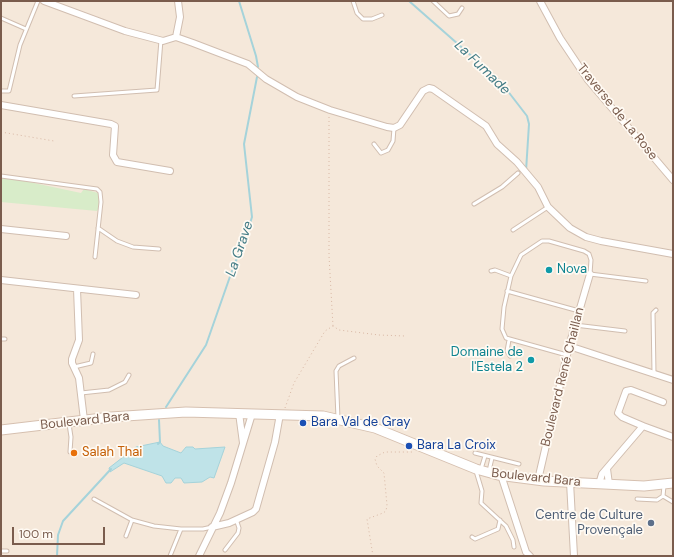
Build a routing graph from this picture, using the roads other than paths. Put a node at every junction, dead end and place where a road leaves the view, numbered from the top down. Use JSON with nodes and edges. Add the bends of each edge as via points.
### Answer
{"nodes":[{"id":1,"x":38,"y":1,"type":"edge"},
{"id":2,"x":44,"y":1,"type":"edge"},
{"id":3,"x":178,"y":1,"type":"edge"},
{"id":4,"x":354,"y":1,"type":"edge"},
{"id":5,"x":433,"y":1,"type":"edge"},
{"id":6,"x":540,"y":1,"type":"edge"},
{"id":7,"x":462,"y":8,"type":"dead end"},
{"id":8,"x":382,"y":15,"type":"dead end"},
{"id":9,"x":1,"y":18,"type":"edge"},
{"id":10,"x":26,"y":29,"type":"junction"},
{"id":11,"x":176,"y":37,"type":"junction"},
{"id":12,"x":161,"y":40,"type":"junction"},
{"id":13,"x":1,"y":91,"type":"edge"},
{"id":14,"x":74,"y":96,"type":"dead end"},
{"id":15,"x":1,"y":105,"type":"edge"},
{"id":16,"x":394,"y":128,"type":"junction"},
{"id":17,"x":374,"y":144,"type":"dead end"},
{"id":18,"x":170,"y":171,"type":"dead end"},
{"id":19,"x":520,"y":171,"type":"junction"},
{"id":20,"x":1,"y":176,"type":"edge"},
{"id":21,"x":673,"y":180,"type":"edge"},
{"id":22,"x":474,"y":204,"type":"dead end"},
{"id":23,"x":548,"y":207,"type":"junction"},
{"id":24,"x":1,"y":228,"type":"edge"},
{"id":25,"x":98,"y":228,"type":"junction"},
{"id":26,"x":514,"y":230,"type":"dead end"},
{"id":27,"x":66,"y":236,"type":"dead end"},
{"id":28,"x":159,"y":249,"type":"dead end"},
{"id":29,"x":673,"y":254,"type":"edge"},
{"id":30,"x":95,"y":256,"type":"dead end"},
{"id":31,"x":491,"y":271,"type":"dead end"},
{"id":32,"x":590,"y":274,"type":"junction"},
{"id":33,"x":511,"y":276,"type":"junction"},
{"id":34,"x":1,"y":280,"type":"edge"},
{"id":35,"x":646,"y":280,"type":"dead end"},
{"id":36,"x":77,"y":289,"type":"junction"},
{"id":37,"x":507,"y":291,"type":"junction"},
{"id":38,"x":136,"y":294,"type":"dead end"},
{"id":39,"x":656,"y":310,"type":"dead end"},
{"id":40,"x":580,"y":311,"type":"junction"},
{"id":41,"x":575,"y":325,"type":"junction"},
{"id":42,"x":625,"y":331,"type":"dead end"},
{"id":43,"x":509,"y":340,"type":"junction"},
{"id":44,"x":569,"y":346,"type":"junction"},
{"id":45,"x":93,"y":354,"type":"dead end"},
{"id":46,"x":567,"y":355,"type":"junction"},
{"id":47,"x":510,"y":356,"type":"dead end"},
{"id":48,"x":354,"y":358,"type":"dead end"},
{"id":49,"x":74,"y":367,"type":"junction"},
{"id":50,"x":654,"y":373,"type":"junction"},
{"id":51,"x":129,"y":375,"type":"dead end"},
{"id":52,"x":673,"y":380,"type":"edge"},
{"id":53,"x":81,"y":393,"type":"junction"},
{"id":54,"x":663,"y":402,"type":"dead end"},
{"id":55,"x":239,"y":416,"type":"junction"},
{"id":56,"x":252,"y":416,"type":"junction"},
{"id":57,"x":281,"y":416,"type":"junction"},
{"id":58,"x":84,"y":420,"type":"junction"},
{"id":59,"x":337,"y":420,"type":"junction"},
{"id":60,"x":68,"y":422,"type":"junction"},
{"id":61,"x":643,"y":426,"type":"junction"},
{"id":62,"x":1,"y":430,"type":"edge"},
{"id":63,"x":673,"y":437,"type":"edge"},
{"id":64,"x":243,"y":445,"type":"junction"},
{"id":65,"x":70,"y":452,"type":"dead end"},
{"id":66,"x":475,"y":453,"type":"dead end"},
{"id":67,"x":485,"y":456,"type":"junction"},
{"id":68,"x":492,"y":458,"type":"junction"},
{"id":69,"x":519,"y":464,"type":"dead end"},
{"id":70,"x":607,"y":469,"type":"junction"},
{"id":71,"x":482,"y":471,"type":"junction"},
{"id":72,"x":501,"y":475,"type":"junction"},
{"id":73,"x":538,"y":480,"type":"junction"},
{"id":74,"x":570,"y":482,"type":"junction"},
{"id":75,"x":670,"y":483,"type":"edge"},
{"id":76,"x":599,"y":484,"type":"junction"},
{"id":77,"x":609,"y":484,"type":"junction"},
{"id":78,"x":663,"y":496,"type":"junction"},
{"id":79,"x":637,"y":499,"type":"dead end"},
{"id":80,"x":94,"y":500,"type":"dead end"},
{"id":81,"x":673,"y":502,"type":"edge"},
{"id":82,"x":236,"y":519,"type":"junction"},
{"id":83,"x":132,"y":520,"type":"junction"},
{"id":84,"x":500,"y":520,"type":"junction"},
{"id":85,"x":212,"y":527,"type":"junction"},
{"id":86,"x":181,"y":529,"type":"junction"},
{"id":87,"x":126,"y":536,"type":"dead end"},
{"id":88,"x":472,"y":537,"type":"dead end"},
{"id":89,"x":514,"y":547,"type":"dead end"},
{"id":90,"x":225,"y":550,"type":"dead end"},
{"id":91,"x":1,"y":551,"type":"edge"},
{"id":92,"x":7,"y":551,"type":"dead end"},
{"id":93,"x":170,"y":556,"type":"edge"},
{"id":94,"x":199,"y":556,"type":"edge"},
{"id":95,"x":530,"y":556,"type":"edge"},
{"id":96,"x":574,"y":556,"type":"edge"}],
"edges":[{"from":1,"to":10,"type":"lane"},
{"from":2,"to":12,"type":"street"},
{"from":3,"to":11,"type":"street","via":[[180,17]]},
{"from":4,"to":8,"type":"lane","via":[[357,13],[363,19]]},
{"from":5,"to":7,"type":"lane","via":[[449,16],[458,14]]},
{"from":6,"to":21,"type":"street","name":"Traverse de La Rose","via":[[560,38],[597,91]]},
{"from":9,"to":10,"type":"lane"},
{"from":10,"to":13,"type":"lane","via":[[9,91]]},
{"from":11,"to":12,"type":"street"},
{"from":11,"to":16,"type":"street","via":[[248,64],[266,79],[330,110]]},
{"from":12,"to":14,"type":"lane","via":[[157,90]]},
{"from":15,"to":18,"type":"street","via":[[111,124],[115,126],[113,155],[117,162]]},
{"from":16,"to":17,"type":"lane","via":[[393,141],[388,150],[381,152]]},
{"from":16,"to":19,"type":"street","via":[[400,125],[423,91],[433,89],[486,126],[497,144]]},
{"from":19,"to":22,"type":"lane","via":[[502,187]]},
{"from":19,"to":23,"type":"street","via":[[538,187]]},
{"from":20,"to":25,"type":"lane","via":[[97,189],[101,197]]},
{"from":23,"to":26,"type":"lane"},
{"from":23,"to":29,"type":"street","via":[[570,228],[586,237]]},
{"from":24,"to":27,"type":"street"},
{"from":25,"to":28,"type":"lane","via":[[117,241],[134,247]]},
{"from":25,"to":30,"type":"lane"},
{"from":31,"to":33,"type":"lane","via":[[496,270]]},
{"from":32,"to":33,"type":"lane","via":[[589,254],[542,241],[521,255]]},
{"from":32,"to":35,"type":"lane"},
{"from":32,"to":40,"type":"street","name":"Boulevard René Chaillan"},
{"from":33,"to":37,"type":"lane"},
{"from":34,"to":36,"type":"street"},
{"from":36,"to":38,"type":"street"},
{"from":36,"to":49,"type":"street","via":[[79,340],[72,358]]},
{"from":37,"to":40,"type":"lane"},
{"from":37,"to":43,"type":"lane","via":[[502,329]]},
{"from":39,"to":50,"type":"lane","via":[[653,313]]},
{"from":40,"to":41,"type":"street","name":"Boulevard René Chaillan"},
{"from":41,"to":42,"type":"lane"},
{"from":41,"to":44,"type":"street","name":"Boulevard René Chaillan"},
{"from":43,"to":46,"type":"lane"},
{"from":43,"to":47,"type":"lane","via":[[507,351]]},
{"from":44,"to":46,"type":"street","name":"Boulevard René Chaillan"},
{"from":44,"to":50,"type":"street"},
{"from":45,"to":49,"type":"lane","via":[[91,363]]},
{"from":46,"to":73,"type":"street","name":"Boulevard René Chaillan"},
{"from":48,"to":59,"type":"lane","via":[[339,366],[336,371]]},
{"from":49,"to":53,"type":"street","via":[[78,374]]},
{"from":50,"to":52,"type":"street"},
{"from":51,"to":53,"type":"lane","via":[[125,382],[109,390]]},
{"from":53,"to":58,"type":"street"},
{"from":54,"to":61,"type":"street","via":[[631,390],[626,391],[618,413]]},
{"from":55,"to":56,"type":"street","name":"Boulevard Bara"},
{"from":55,"to":58,"type":"street","name":"Boulevard Bara","via":[[186,412]]},
{"from":55,"to":64,"type":"street"},
{"from":56,"to":57,"type":"street","name":"Boulevard Bara"},
{"from":56,"to":64,"type":"street"},
{"from":57,"to":59,"type":"street","name":"Boulevard Bara","via":[[323,416]]},
{"from":57,"to":82,"type":"street","via":[[258,504],[253,512]]},
{"from":58,"to":60,"type":"street","name":"Boulevard Bara"},
{"from":59,"to":71,"type":"street","name":"Boulevard Bara","via":[[375,428]]},
{"from":60,"to":62,"type":"street","name":"Boulevard Bara"},
{"from":60,"to":65,"type":"lane"},
{"from":61,"to":63,"type":"street"},
{"from":61,"to":70,"type":"street"},
{"from":64,"to":85,"type":"street","via":[[231,483]]},
{"from":66,"to":67,"type":"lane"},
{"from":67,"to":68,"type":"lane"},
{"from":67,"to":71,"type":"lane"},
{"from":68,"to":69,"type":"lane"},
{"from":68,"to":71,"type":"lane"},
{"from":70,"to":76,"type":"street","via":[[602,474]]},
{"from":70,"to":77,"type":"street"},
{"from":71,"to":72,"type":"street","name":"Boulevard Bara"},
{"from":71,"to":84,"type":"lane","via":[[481,503]]},
{"from":72,"to":73,"type":"street","name":"Boulevard Bara"},
{"from":72,"to":95,"type":"street","via":[[526,552]]},
{"from":73,"to":74,"type":"street","name":"Boulevard Bara"},
{"from":74,"to":76,"type":"street","name":"Boulevard Bara"},
{"from":74,"to":96,"type":"street"},
{"from":75,"to":77,"type":"street","name":"Boulevard Bara","via":[[644,486]]},
{"from":75,"to":78,"type":"lane"},
{"from":76,"to":77,"type":"street","name":"Boulevard Bara"},
{"from":78,"to":79,"type":"lane","via":[[657,500]]},
{"from":78,"to":81,"type":"lane"},
{"from":80,"to":83,"type":"lane"},
{"from":82,"to":85,"type":"street"},
{"from":82,"to":90,"type":"lane","via":[[238,533]]},
{"from":83,"to":86,"type":"lane"},
{"from":83,"to":87,"type":"lane"},
{"from":84,"to":88,"type":"lane","via":[[498,529]]},
{"from":84,"to":89,"type":"lane","via":[[513,540]]},
{"from":85,"to":86,"type":"lane"},
{"from":85,"to":94,"type":"street"},
{"from":86,"to":93,"type":"lane"},
{"from":91,"to":92,"type":"lane"}]}
